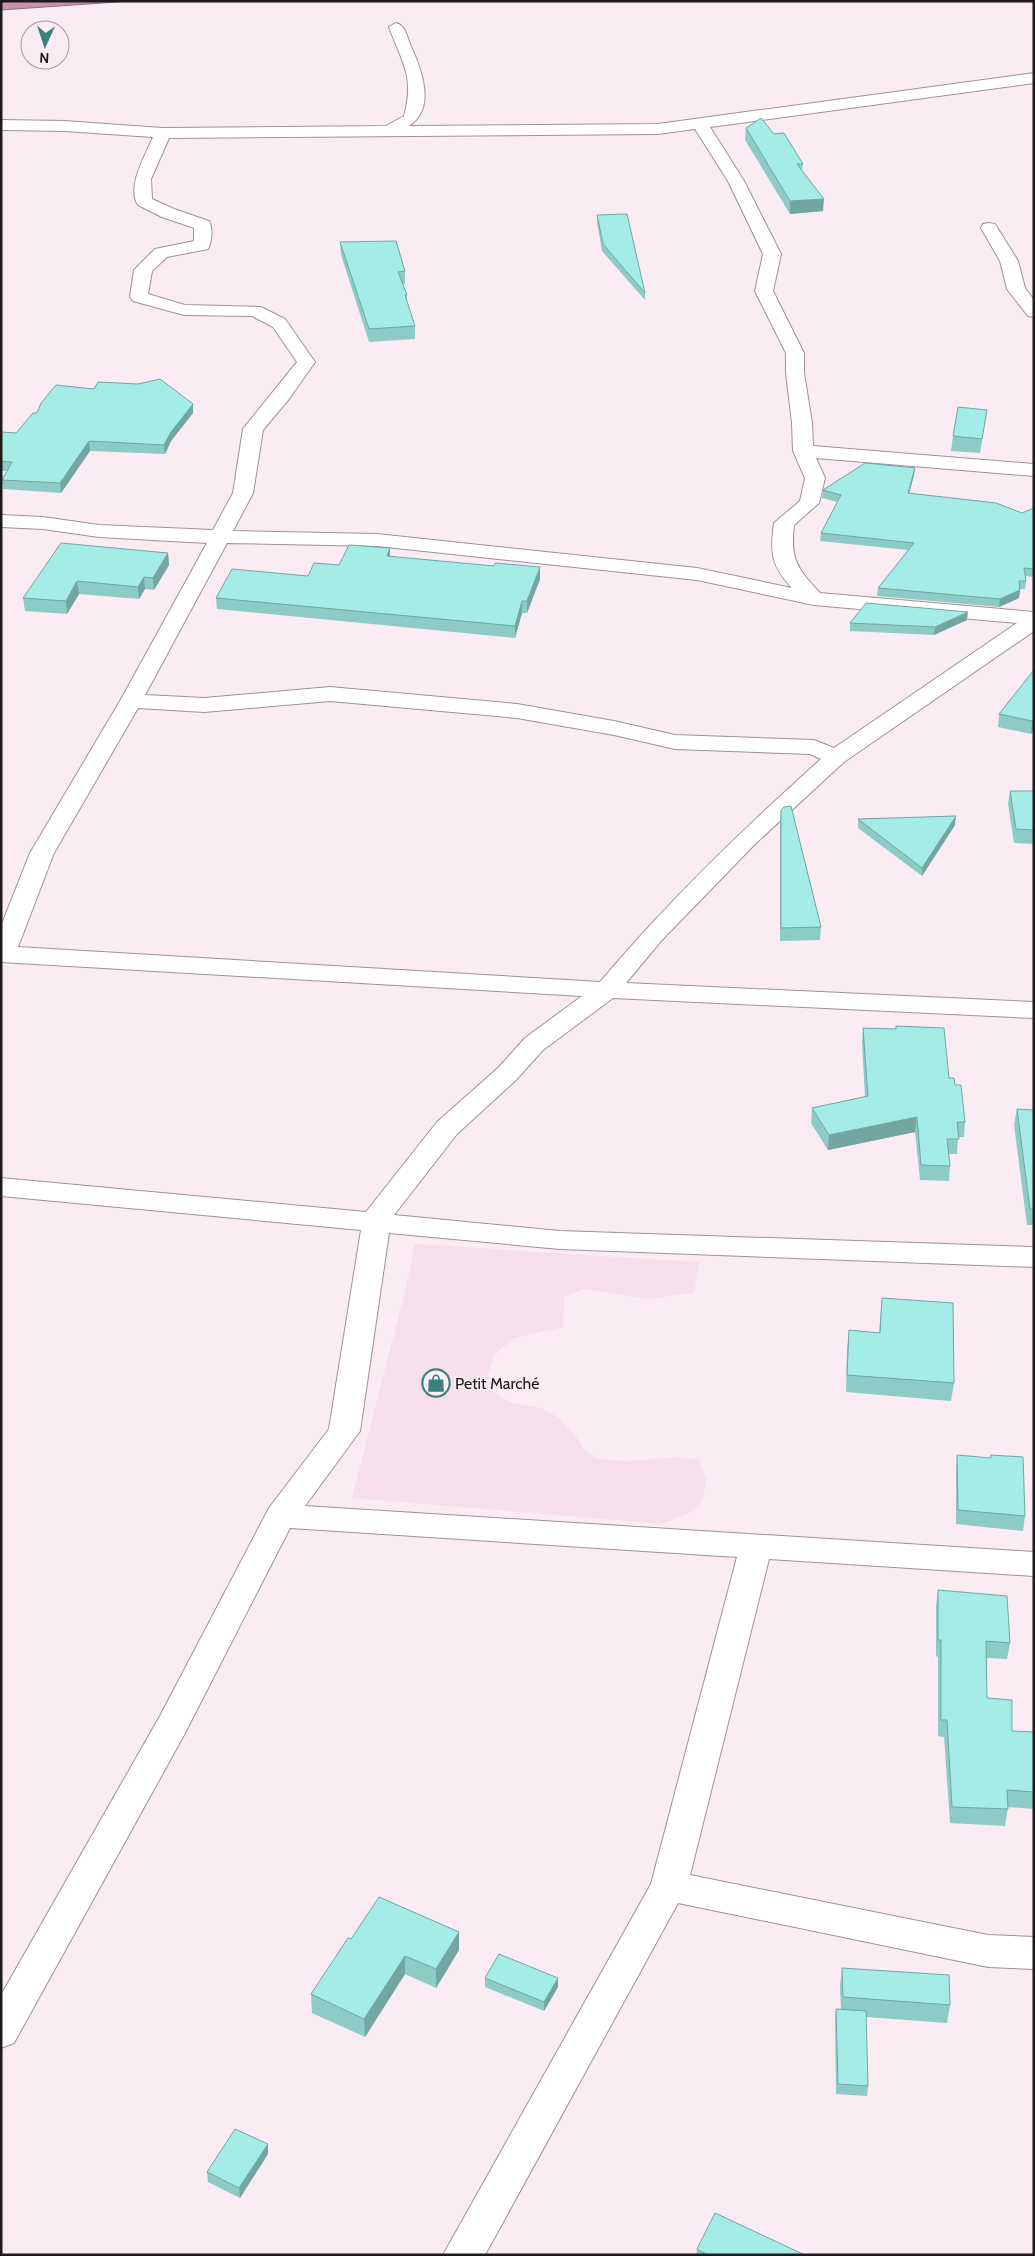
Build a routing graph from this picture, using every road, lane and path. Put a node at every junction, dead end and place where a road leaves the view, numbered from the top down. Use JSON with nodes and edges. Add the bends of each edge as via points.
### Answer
{"nodes":[{"id":1,"x":396,"y":27,"type":"dead end"},
{"id":2,"x":1034,"y":78,"type":"edge"},
{"id":3,"x":700,"y":124,"type":"junction"},
{"id":4,"x":1,"y":125,"type":"edge"},
{"id":5,"x":390,"y":131,"type":"junction"},
{"id":6,"x":163,"y":133,"type":"junction"},
{"id":7,"x":989,"y":228,"type":"dead end"},
{"id":8,"x":1034,"y":312,"type":"edge"},
{"id":9,"x":803,"y":451,"type":"junction"},
{"id":10,"x":1034,"y":470,"type":"edge"},
{"id":11,"x":1,"y":521,"type":"edge"},
{"id":12,"x":220,"y":537,"type":"junction"},
{"id":13,"x":814,"y":599,"type":"junction"},
{"id":14,"x":1034,"y":619,"type":"edge"},
{"id":15,"x":131,"y":700,"type":"junction"},
{"id":16,"x":836,"y":757,"type":"junction"},
{"id":17,"x":2,"y":954,"type":"edge"},
{"id":18,"x":607,"y":990,"type":"junction"},
{"id":19,"x":1034,"y":1010,"type":"edge"},
{"id":20,"x":1,"y":1187,"type":"edge"},
{"id":21,"x":375,"y":1222,"type":"junction"},
{"id":22,"x":1034,"y":1257,"type":"edge"},
{"id":23,"x":280,"y":1516,"type":"junction"},
{"id":24,"x":756,"y":1546,"type":"junction"},
{"id":25,"x":1034,"y":1564,"type":"edge"},
{"id":26,"x":669,"y":1886,"type":"junction"},
{"id":27,"x":1034,"y":1953,"type":"edge"},
{"id":28,"x":1,"y":2031,"type":"edge"},
{"id":29,"x":463,"y":2255,"type":"edge"}],
"edges":[{"from":1,"to":5,"type":"street","via":[[413,66],[417,93],[411,118]]},
{"from":2,"to":3,"type":"street"},
{"from":3,"to":5,"type":"street","via":[[658,129]]},
{"from":3,"to":9,"type":"street","via":[[736,181],[772,254],[764,291],[795,353]]},
{"from":4,"to":6,"type":"street"},
{"from":5,"to":6,"type":"street"},
{"from":6,"to":12,"type":"street","via":[[143,179],[144,201],[203,225],[202,245],[162,253],[143,270],[139,297],[184,310],[255,310],[279,323],[306,362],[253,429],[243,493]]},
{"from":7,"to":8,"type":"street","via":[[1009,261],[1016,289]]},
{"from":9,"to":10,"type":"street"},
{"from":9,"to":13,"type":"street","via":[[816,478],[809,503],[784,522],[781,543],[783,564]]},
{"from":11,"to":12,"type":"street","via":[[98,531]]},
{"from":12,"to":13,"type":"street","via":[[377,540],[462,548],[697,574]]},
{"from":12,"to":15,"type":"street"},
{"from":13,"to":14,"type":"street"},
{"from":14,"to":16,"type":"street"},
{"from":15,"to":16,"type":"street","via":[[204,705],[330,694],[413,700],[517,711],[675,742],[814,747]]},
{"from":15,"to":17,"type":"street","via":[[42,853]]},
{"from":16,"to":18,"type":"street","via":[[746,839],[652,936]]},
{"from":17,"to":18,"type":"street"},
{"from":18,"to":19,"type":"street"},
{"from":18,"to":21,"type":"street","via":[[534,1044],[507,1074],[448,1128]]},
{"from":20,"to":21,"type":"street"},
{"from":21,"to":22,"type":"street","via":[[560,1240]]},
{"from":21,"to":23,"type":"street","via":[[344,1431]]},
{"from":23,"to":24,"type":"street"},
{"from":23,"to":28,"type":"street","via":[[172,1725]]},
{"from":24,"to":25,"type":"street"},
{"from":24,"to":26,"type":"street"},
{"from":26,"to":27,"type":"street","via":[[988,1951]]},
{"from":26,"to":29,"type":"street"}]}
